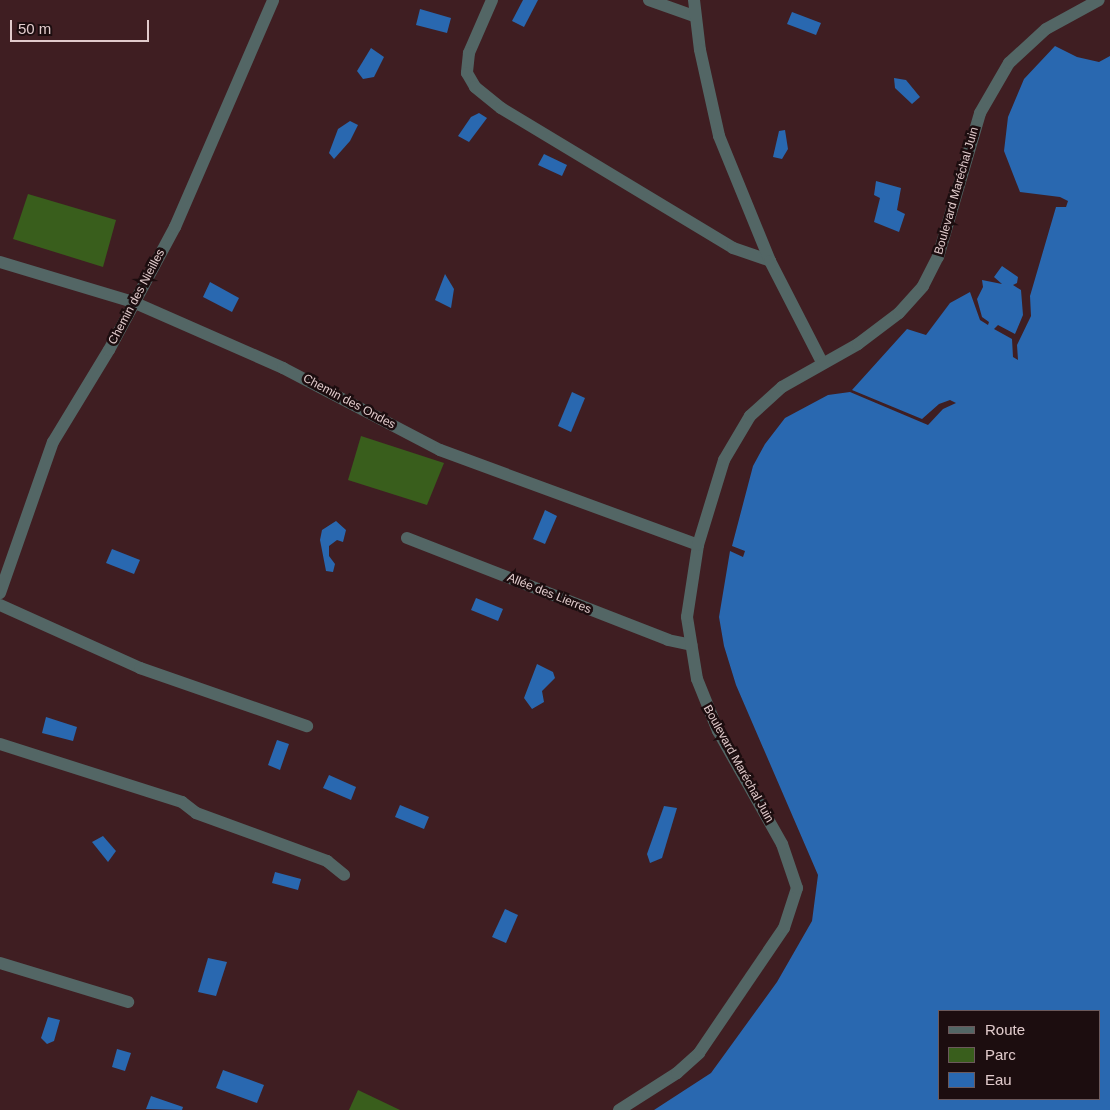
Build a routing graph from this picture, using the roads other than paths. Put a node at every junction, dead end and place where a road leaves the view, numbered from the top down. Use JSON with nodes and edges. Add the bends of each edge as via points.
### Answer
{"nodes":[{"id":1,"x":273,"y":0,"type":"edge"},
{"id":2,"x":492,"y":0,"type":"edge"},
{"id":3,"x":649,"y":0,"type":"edge"},
{"id":4,"x":694,"y":0,"type":"edge"},
{"id":5,"x":1099,"y":0,"type":"edge"},
{"id":6,"x":694,"y":16,"type":"junction"},
{"id":7,"x":770,"y":260,"type":"junction"},
{"id":8,"x":0,"y":262,"type":"edge"},
{"id":9,"x":133,"y":302,"type":"junction"},
{"id":10,"x":822,"y":362,"type":"junction"},
{"id":11,"x":408,"y":538,"type":"dead end"},
{"id":12,"x":698,"y":545,"type":"junction"},
{"id":13,"x":0,"y":593,"type":"edge"},
{"id":14,"x":0,"y":605,"type":"edge"},
{"id":15,"x":691,"y":645,"type":"junction"},
{"id":16,"x":307,"y":726,"type":"dead end"},
{"id":17,"x":0,"y":744,"type":"edge"},
{"id":18,"x":344,"y":875,"type":"dead end"},
{"id":19,"x":0,"y":962,"type":"edge"},
{"id":20,"x":128,"y":1002,"type":"dead end"},
{"id":21,"x":619,"y":1110,"type":"edge"}],
"edges":[{"from":1,"to":9,"type":"street","name":"Chemin des Nieilles","via":[[175,227]]},
{"from":2,"to":7,"type":"street","via":[[469,53],[467,72],[475,87],[502,108],[733,248]]},
{"from":3,"to":6,"type":"street"},
{"from":4,"to":6,"type":"street"},
{"from":5,"to":10,"type":"street","name":"Boulevard Maréchal Juin","via":[[1046,29],[1009,63],[980,113],[938,257],[923,286],[899,313],[858,344]]},
{"from":6,"to":7,"type":"street","via":[[719,136]]},
{"from":7,"to":10,"type":"street"},
{"from":8,"to":9,"type":"street","name":"Chemin des Ondes"},
{"from":9,"to":12,"type":"street","name":"Chemin des Ondes","via":[[283,368],[440,450]]},
{"from":9,"to":13,"type":"street","name":"Chemin des Nieilles","via":[[109,350],[53,442]]},
{"from":10,"to":12,"type":"street","name":"Boulevard Maréchal Juin","via":[[782,387],[750,416],[724,460]]},
{"from":11,"to":15,"type":"street","name":"Allée des Lierres","via":[[668,640]]},
{"from":12,"to":15,"type":"street","name":"Boulevard Maréchal Juin","via":[[687,617]]},
{"from":14,"to":16,"type":"street","via":[[140,668]]},
{"from":15,"to":21,"type":"street","name":"Boulevard Maréchal Juin","via":[[702,699],[782,844],[797,888],[784,928],[699,1053],[677,1073]]},
{"from":17,"to":18,"type":"street","via":[[182,802],[196,813],[327,861]]},
{"from":19,"to":20,"type":"street"}]}
